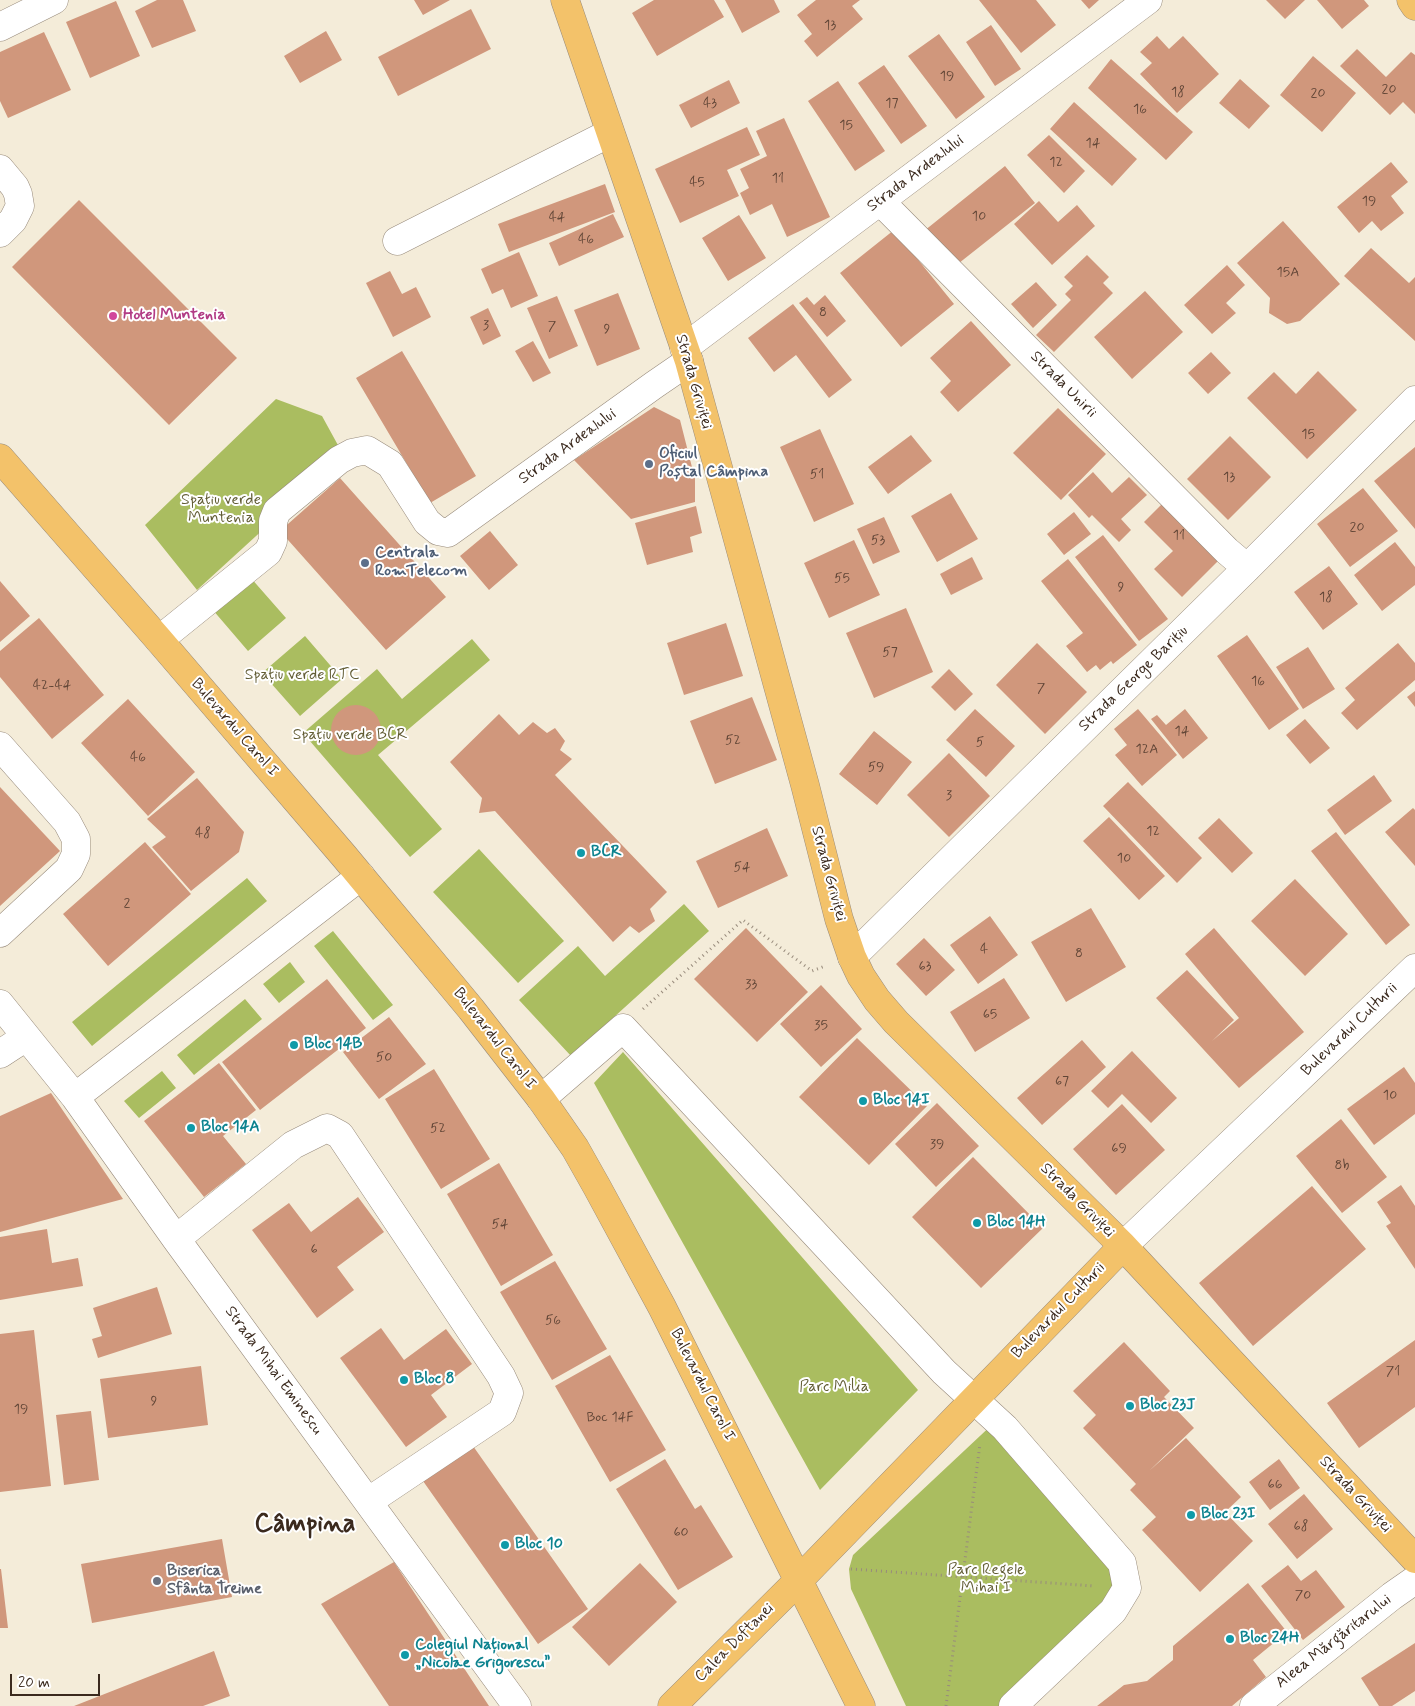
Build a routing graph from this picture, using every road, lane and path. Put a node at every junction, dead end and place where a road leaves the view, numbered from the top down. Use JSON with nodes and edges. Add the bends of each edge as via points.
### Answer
{"nodes":[{"id":1,"x":54,"y":0,"type":"edge"},
{"id":2,"x":565,"y":0,"type":"edge"},
{"id":3,"x":1148,"y":0,"type":"edge"},
{"id":4,"x":1410,"y":0,"type":"edge"},
{"id":5,"x":1415,"y":6,"type":"edge"},
{"id":6,"x":0,"y":27,"type":"edge"},
{"id":7,"x":610,"y":133,"type":"junction"},
{"id":8,"x":0,"y":169,"type":"edge"},
{"id":9,"x":880,"y":201,"type":"junction"},
{"id":10,"x":0,"y":233,"type":"edge"},
{"id":11,"x":397,"y":241,"type":"dead end"},
{"id":12,"x":687,"y":354,"type":"junction"},
{"id":13,"x":1415,"y":400,"type":"edge"},
{"id":14,"x":0,"y":458,"type":"edge"},
{"id":15,"x":1247,"y":568,"type":"junction"},
{"id":16,"x":159,"y":640,"type":"junction"},
{"id":17,"x":0,"y":746,"type":"edge"},
{"id":18,"x":361,"y":876,"type":"junction"},
{"id":19,"x":0,"y":934,"type":"edge"},
{"id":20,"x":852,"y":957,"type":"junction"},
{"id":21,"x":1415,"y":968,"type":"edge"},
{"id":22,"x":0,"y":1004,"type":"edge"},
{"id":23,"x":622,"y":1028,"type":"junction"},
{"id":24,"x":26,"y":1037,"type":"junction"},
{"id":25,"x":0,"y":1054,"type":"edge"},
{"id":26,"x":75,"y":1097,"type":"junction"},
{"id":27,"x":541,"y":1100,"type":"junction"},
{"id":28,"x":176,"y":1239,"type":"junction"},
{"id":29,"x":1123,"y":1246,"type":"junction"},
{"id":30,"x":974,"y":1399,"type":"junction"},
{"id":31,"x":981,"y":1436,"type":"dead end"},
{"id":32,"x":369,"y":1501,"type":"junction"},
{"id":33,"x":1415,"y":1559,"type":"edge"},
{"id":34,"x":849,"y":1569,"type":"dead end"},
{"id":35,"x":963,"y":1577,"type":"junction"},
{"id":36,"x":799,"y":1580,"type":"junction"},
{"id":37,"x":1415,"y":1580,"type":"edge"},
{"id":38,"x":1127,"y":1588,"type":"junction"},
{"id":39,"x":517,"y":1706,"type":"edge"},
{"id":40,"x":672,"y":1706,"type":"edge"},
{"id":41,"x":860,"y":1706,"type":"edge"},
{"id":42,"x":946,"y":1706,"type":"edge"},
{"id":43,"x":1013,"y":1706,"type":"edge"},
{"id":44,"x":1254,"y":1706,"type":"edge"}],
"edges":[{"from":1,"to":6,"type":"street"},
{"from":2,"to":7,"type":"main road","name":"Strada Griviței"},
{"from":3,"to":9,"type":"street","name":"Strada Ardealului"},
{"from":4,"to":5,"type":"main road"},
{"from":7,"to":11,"type":"street"},
{"from":7,"to":12,"type":"main road","name":"Strada Griviței"},
{"from":8,"to":10,"type":"street","via":[[15,187],[20,206],[13,220]]},
{"from":9,"to":12,"type":"street","name":"Strada Ardealului"},
{"from":9,"to":15,"type":"street","name":"Strada Unirii"},
{"from":12,"to":16,"type":"street","name":"Strada Ardealului","via":[[654,385],[448,533],[438,531],[427,522],[390,464],[367,450],[352,453],[277,511],[273,541],[268,552]]},
{"from":12,"to":20,"type":"main road","name":"Strada Griviței","via":[[839,919]]},
{"from":13,"to":15,"type":"street","name":"Strada George Barițiu"},
{"from":14,"to":16,"type":"main road","name":"Bulevardul Carol I"},
{"from":15,"to":20,"type":"street","name":"Strada George Barițiu"},
{"from":16,"to":18,"type":"main road","name":"Bulevardul Carol I"},
{"from":17,"to":19,"type":"street","via":[[67,822],[76,839],[76,854],[69,869]]},
{"from":18,"to":26,"type":"street"},
{"from":18,"to":27,"type":"main road","name":"Bulevardul Carol I"},
{"from":20,"to":23,"type":"path","via":[[812,971],[743,920]]},
{"from":20,"to":29,"type":"main road","name":"Strada Griviței","via":[[877,1000],[896,1022]]},
{"from":21,"to":29,"type":"street","name":"Bulevardul Culturii"},
{"from":22,"to":24,"type":"street","name":"Strada Mihai Eminescu"},
{"from":23,"to":27,"type":"street"},
{"from":23,"to":30,"type":"street","via":[[937,1365]]},
{"from":24,"to":25,"type":"street"},
{"from":24,"to":26,"type":"street","name":"Strada Mihai Eminescu"},
{"from":26,"to":28,"type":"street","name":"Strada Mihai Eminescu"},
{"from":27,"to":36,"type":"main road","name":"Bulevardul Carol I","via":[[597,1187],[662,1307]]},
{"from":28,"to":32,"type":"street","name":"Strada Mihai Eminescu"},
{"from":28,"to":32,"type":"street","via":[[293,1145],[327,1128],[340,1135],[501,1376],[508,1393],[502,1412]]},
{"from":29,"to":30,"type":"main road","name":"Bulevardul Culturii"},
{"from":29,"to":33,"type":"main road","name":"Strada Griviței"},
{"from":30,"to":36,"type":"main road","name":"Bulevardul Culturii"},
{"from":30,"to":38,"type":"street","via":[[1005,1428],[1122,1563]]},
{"from":31,"to":35,"type":"path"},
{"from":32,"to":39,"type":"street","name":"Strada Mihai Eminescu"},
{"from":34,"to":35,"type":"path"},
{"from":35,"to":38,"type":"path"},
{"from":35,"to":42,"type":"path"},
{"from":36,"to":40,"type":"main road","name":"Calea Doftanei"},
{"from":36,"to":41,"type":"main road","name":"Bulevardul Carol I"},
{"from":37,"to":44,"type":"street","name":"Aleea Mărgăritarului"},
{"from":38,"to":43,"type":"street","via":[[1114,1611]]}]}
